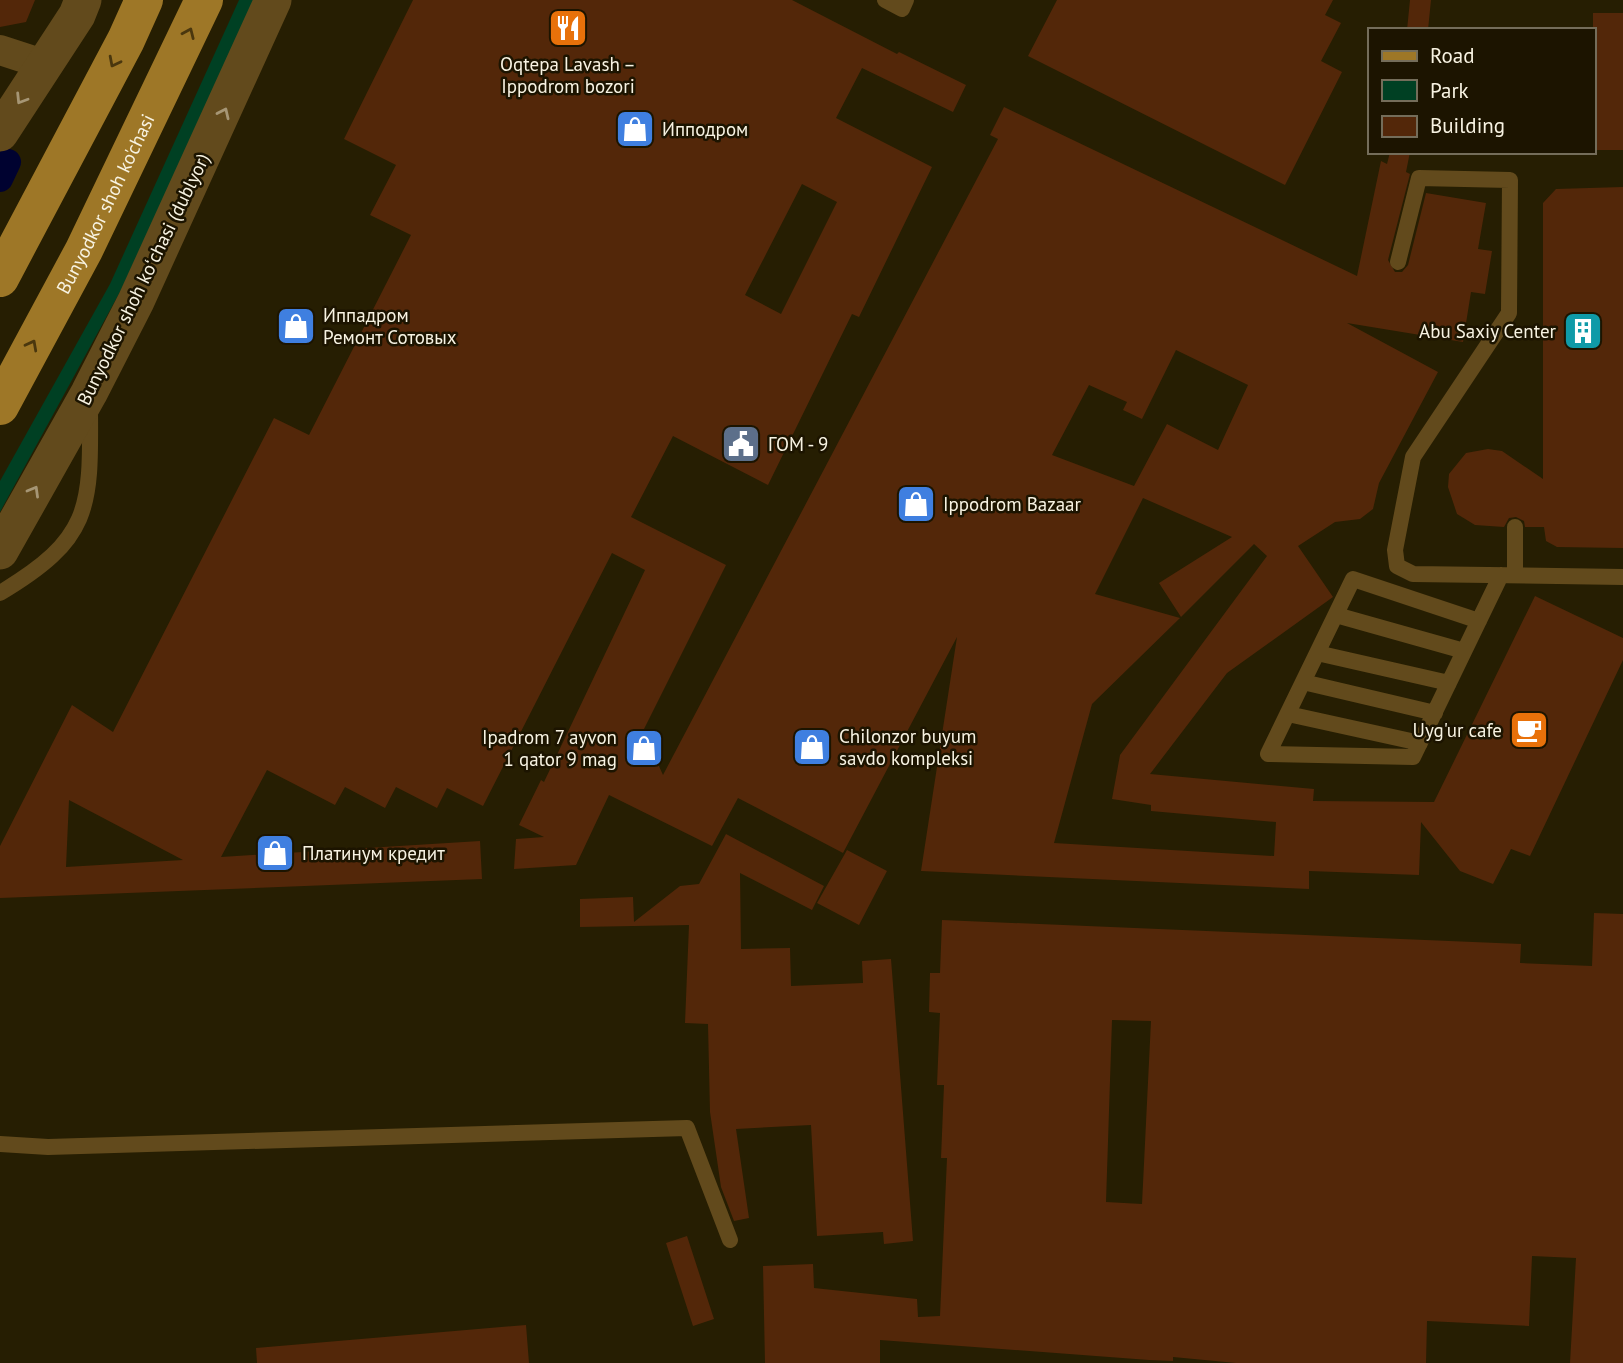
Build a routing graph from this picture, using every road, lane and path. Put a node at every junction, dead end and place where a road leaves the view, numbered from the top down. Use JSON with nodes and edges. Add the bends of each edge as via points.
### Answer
{"nodes":[{"id":1,"x":83,"y":0,"type":"edge"},
{"id":2,"x":144,"y":0,"type":"edge"},
{"id":3,"x":204,"y":0,"type":"edge"},
{"id":4,"x":273,"y":0,"type":"edge"},
{"id":5,"x":885,"y":0,"type":"edge"},
{"id":6,"x":906,"y":0,"type":"edge"},
{"id":7,"x":0,"y":50,"type":"edge"},
{"id":8,"x":43,"y":64,"type":"junction"},
{"id":9,"x":0,"y":133,"type":"edge"},
{"id":10,"x":1398,"y":262,"type":"dead end"},
{"id":11,"x":0,"y":278,"type":"edge"},
{"id":12,"x":89,"y":393,"type":"junction"},
{"id":13,"x":0,"y":405,"type":"edge"},
{"id":14,"x":1515,"y":527,"type":"dead end"},
{"id":15,"x":0,"y":551,"type":"edge"},
{"id":16,"x":1508,"y":575,"type":"junction"},
{"id":17,"x":1623,"y":577,"type":"edge"},
{"id":18,"x":0,"y":593,"type":"edge"},
{"id":19,"x":1336,"y":615,"type":"junction"},
{"id":20,"x":1479,"y":621,"type":"junction"},
{"id":21,"x":1464,"y":652,"type":"junction"},
{"id":22,"x":1317,"y":653,"type":"junction"},
{"id":23,"x":1303,"y":682,"type":"junction"},
{"id":24,"x":1449,"y":683,"type":"junction"},
{"id":25,"x":1434,"y":713,"type":"junction"},
{"id":26,"x":1288,"y":714,"type":"junction"},
{"id":27,"x":1420,"y":743,"type":"junction"},
{"id":28,"x":0,"y":1144,"type":"edge"},
{"id":29,"x":730,"y":1240,"type":"dead end"}],
"edges":[{"from":1,"to":8,"type":"street"},
{"from":2,"to":11,"type":"main road","one_way":true},
{"from":13,"to":3,"type":"main road","name":"Bunyodkor shoh ko'chasi","one_way":true,"via":[[84,250]]},
{"from":12,"to":4,"type":"street","name":"Bunyodkor shoh koʻchasi (dublyor)","one_way":true,"via":[[136,301]]},
{"from":5,"to":6,"type":"lane","via":[[902,9]]},
{"from":7,"to":8,"type":"street"},
{"from":8,"to":9,"type":"street","one_way":true},
{"from":10,"to":16,"type":"lane","via":[[1419,178],[1510,180],[1509,313],[1413,457],[1394,558],[1404,572],[1413,574]]},
{"from":15,"to":12,"type":"street","name":"Bunyodkor shoh koʻchasi (dublyor)","one_way":true},
{"from":12,"to":18,"type":"lane","via":[[90,468],[80,520],[51,559]]},
{"from":14,"to":16,"type":"lane"},
{"from":16,"to":17,"type":"lane"},
{"from":16,"to":20,"type":"lane"},
{"from":19,"to":20,"type":"lane","via":[[1353,579]]},
{"from":19,"to":21,"type":"lane"},
{"from":19,"to":22,"type":"lane"},
{"from":20,"to":21,"type":"lane"},
{"from":21,"to":24,"type":"lane"},
{"from":22,"to":23,"type":"lane"},
{"from":22,"to":24,"type":"lane"},
{"from":23,"to":25,"type":"lane"},
{"from":23,"to":26,"type":"lane"},
{"from":24,"to":25,"type":"lane"},
{"from":25,"to":27,"type":"lane"},
{"from":26,"to":27,"type":"lane"},
{"from":26,"to":27,"type":"lane","via":[[1268,754],[1413,757]]},
{"from":28,"to":29,"type":"lane","via":[[48,1147],[687,1128]]}]}
